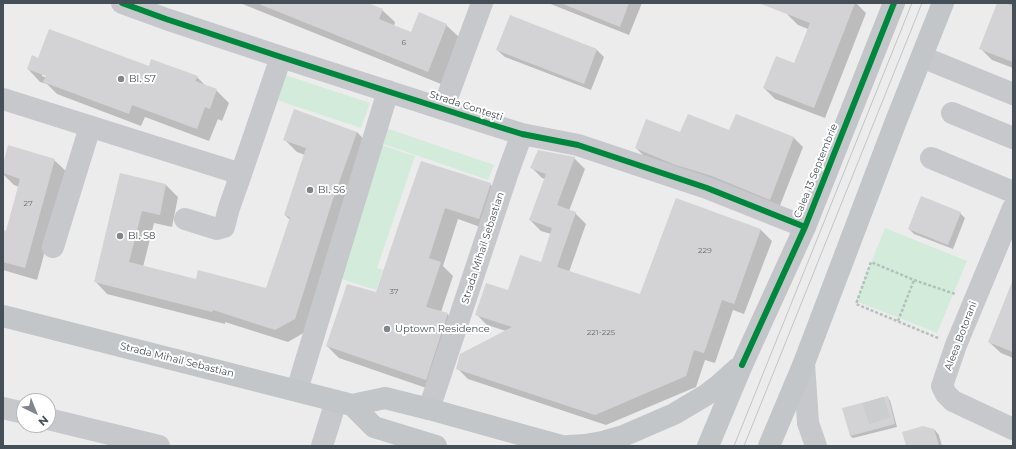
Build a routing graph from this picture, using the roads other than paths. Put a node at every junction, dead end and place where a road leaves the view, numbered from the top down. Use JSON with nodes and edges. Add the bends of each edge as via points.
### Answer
{"nodes":[{"id":1,"x":122,"y":3,"type":"edge"},
{"id":2,"x":894,"y":3,"type":"edge"},
{"id":3,"x":943,"y":3,"type":"edge"},
{"id":4,"x":477,"y":5,"type":"edge"},
{"id":5,"x":169,"y":11,"type":"edge"},
{"id":6,"x":281,"y":57,"type":"junction"},
{"id":7,"x":922,"y":57,"type":"junction"},
{"id":8,"x":388,"y":92,"type":"junction"},
{"id":9,"x":1013,"y":94,"type":"edge"},
{"id":10,"x":3,"y":99,"type":"edge"},
{"id":11,"x":443,"y":109,"type":"junction"},
{"id":12,"x":952,"y":113,"type":"dead end"},
{"id":13,"x":90,"y":127,"type":"junction"},
{"id":14,"x":522,"y":134,"type":"junction"},
{"id":15,"x":1013,"y":138,"type":"edge"},
{"id":16,"x":930,"y":158,"type":"dead end"},
{"id":17,"x":240,"y":174,"type":"junction"},
{"id":18,"x":1013,"y":192,"type":"edge"},
{"id":19,"x":1013,"y":208,"type":"edge"},
{"id":20,"x":185,"y":219,"type":"dead end"},
{"id":21,"x":805,"y":227,"type":"junction"},
{"id":22,"x":53,"y":247,"type":"dead end"},
{"id":23,"x":3,"y":316,"type":"edge"},
{"id":24,"x":804,"y":363,"type":"junction"},
{"id":25,"x":742,"y":365,"type":"junction"},
{"id":26,"x":297,"y":390,"type":"junction"},
{"id":27,"x":344,"y":403,"type":"junction"},
{"id":28,"x":3,"y":408,"type":"edge"},
{"id":29,"x":429,"y":409,"type":"junction"},
{"id":30,"x":16,"y":411,"type":"edge"},
{"id":31,"x":56,"y":422,"type":"edge"},
{"id":32,"x":1013,"y":429,"type":"edge"},
{"id":33,"x":98,"y":439,"type":"edge"},
{"id":34,"x":159,"y":446,"type":"edge"},
{"id":35,"x":322,"y":446,"type":"edge"},
{"id":36,"x":436,"y":446,"type":"edge"},
{"id":37,"x":562,"y":446,"type":"edge"},
{"id":38,"x":568,"y":446,"type":"edge"},
{"id":39,"x":708,"y":446,"type":"edge"},
{"id":40,"x":769,"y":446,"type":"edge"},
{"id":41,"x":816,"y":446,"type":"edge"}],
"edges":[{"from":1,"to":5,"type":"street","name":"Strada Conțești"},
{"from":2,"to":21,"type":"main road","name":"Calea 13 Septembrie"},
{"from":3,"to":7,"type":"main road"},
{"from":4,"to":11,"type":"street"},
{"from":5,"to":6,"type":"street","name":"Strada Conțești"},
{"from":6,"to":8,"type":"street","name":"Strada Conțești"},
{"from":6,"to":17,"type":"street"},
{"from":7,"to":9,"type":"street"},
{"from":7,"to":24,"type":"main road"},
{"from":8,"to":11,"type":"street","name":"Strada Conțești"},
{"from":8,"to":26,"type":"street"},
{"from":10,"to":13,"type":"street"},
{"from":11,"to":14,"type":"street","name":"Strada Conțești"},
{"from":12,"to":15,"type":"street"},
{"from":13,"to":17,"type":"street"},
{"from":13,"to":22,"type":"street"},
{"from":14,"to":21,"type":"street","name":"Strada Conțești","via":[[578,145],[707,188]]},
{"from":14,"to":29,"type":"street","name":"Strada Mihail Sebastian"},
{"from":16,"to":18,"type":"street"},
{"from":17,"to":20,"type":"street","via":[[224,227],[217,229]]},
{"from":19,"to":32,"type":"street","name":"Aleea Botorani","via":[[956,345],[942,386],[953,402]]},
{"from":21,"to":25,"type":"main road","name":"Calea 13 Septembrie"},
{"from":23,"to":26,"type":"main road","name":"Strada Mihail Sebastian"},
{"from":24,"to":40,"type":"main road"},
{"from":24,"to":41,"type":"street","via":[[808,423]]},
{"from":25,"to":38,"type":"main road","via":[[706,396],[674,414],[623,436],[602,442]]},
{"from":25,"to":39,"type":"main road","name":"Calea 13 Septembrie"},
{"from":26,"to":27,"type":"main road","name":"Strada Mihail Sebastian"},
{"from":27,"to":29,"type":"main road","name":"Strada Mihail Sebastian","via":[[385,398]]},
{"from":27,"to":35,"type":"street"},
{"from":27,"to":36,"type":"main road","name":"Strada Mihail Sebastian","via":[[374,427]]},
{"from":28,"to":30,"type":"street"},
{"from":29,"to":37,"type":"main road","name":"Strada Mihail Sebastian"},
{"from":31,"to":33,"type":"street"},
{"from":33,"to":34,"type":"street"}]}
